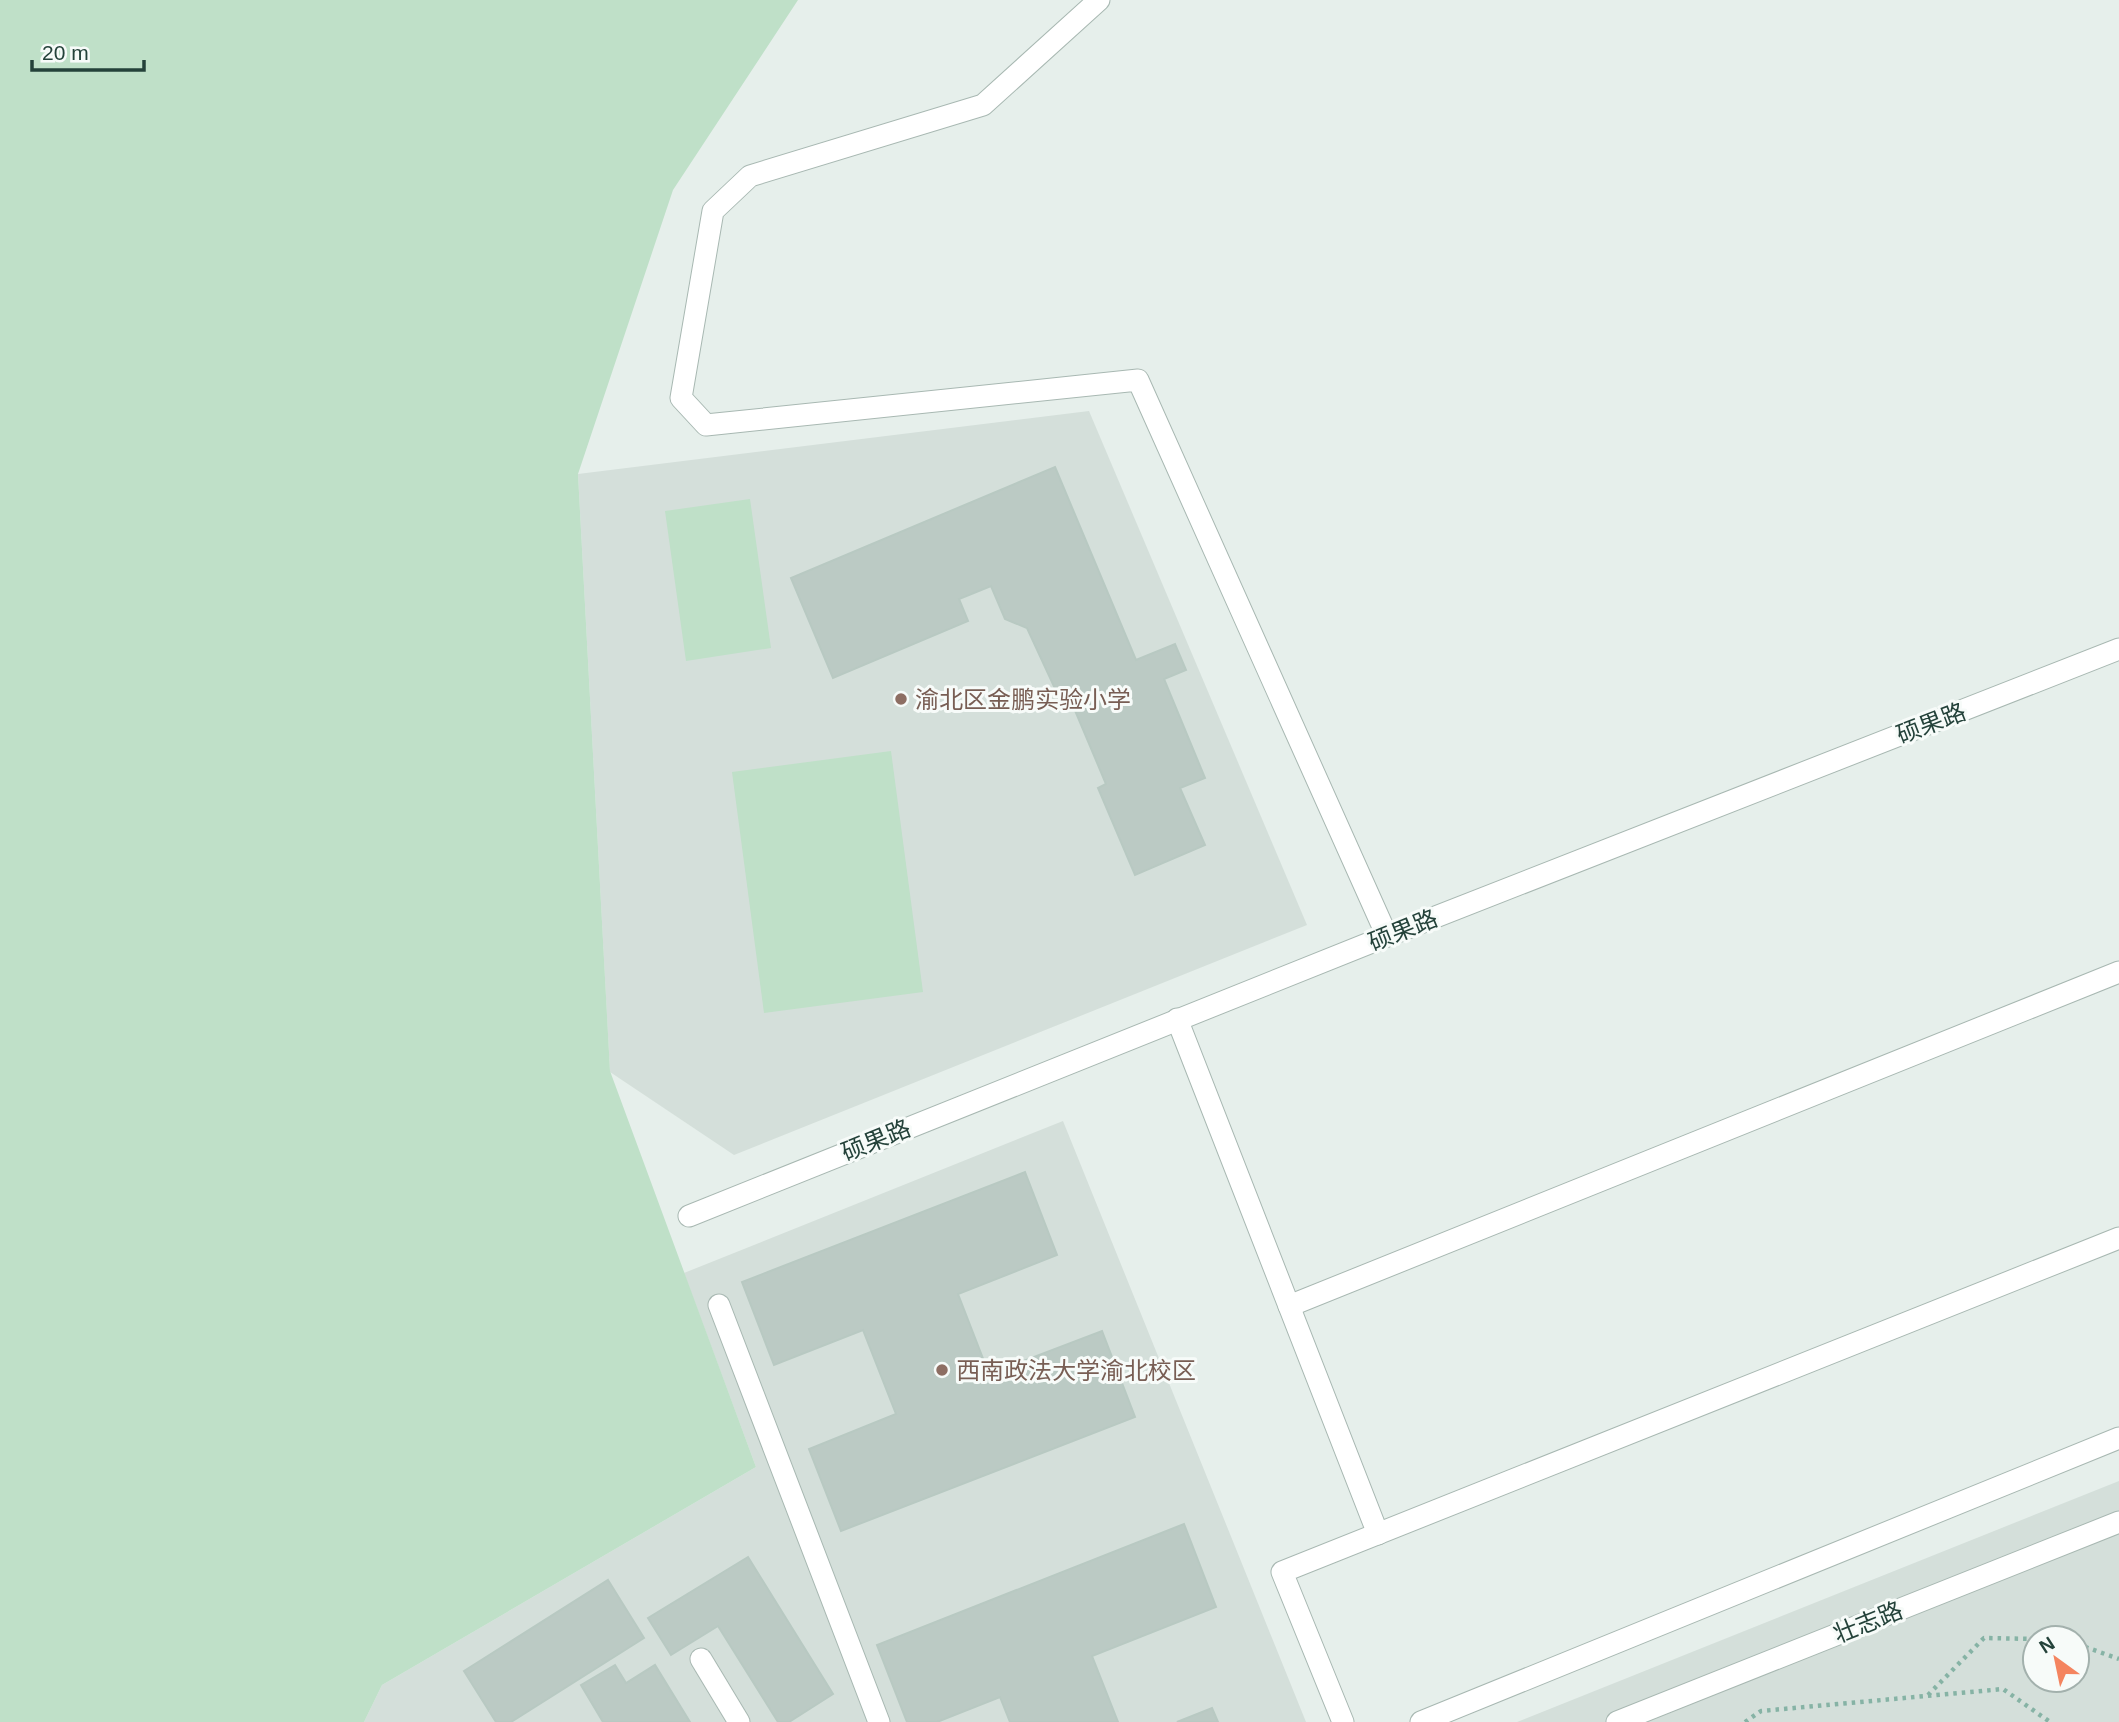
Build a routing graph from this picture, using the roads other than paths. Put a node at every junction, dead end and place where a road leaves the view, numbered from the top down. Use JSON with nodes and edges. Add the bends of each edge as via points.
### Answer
{"nodes":[{"id":1,"x":1099,"y":0,"type":"edge"},
{"id":2,"x":2119,"y":649,"type":"edge"},
{"id":3,"x":1387,"y":936,"type":"junction"},
{"id":4,"x":2119,"y":972,"type":"edge"},
{"id":5,"x":1177,"y":1019,"type":"junction"},
{"id":6,"x":689,"y":1216,"type":"dead end"},
{"id":7,"x":2119,"y":1238,"type":"edge"},
{"id":8,"x":719,"y":1305,"type":"dead end"},
{"id":9,"x":1289,"y":1306,"type":"junction"},
{"id":10,"x":2119,"y":1438,"type":"edge"},
{"id":11,"x":2119,"y":1522,"type":"edge"},
{"id":12,"x":1378,"y":1534,"type":"junction"},
{"id":13,"x":701,"y":1659,"type":"dead end"},
{"id":14,"x":739,"y":1722,"type":"edge"},
{"id":15,"x":879,"y":1722,"type":"edge"},
{"id":16,"x":1343,"y":1722,"type":"edge"},
{"id":17,"x":1421,"y":1722,"type":"edge"},
{"id":18,"x":1617,"y":1722,"type":"edge"}],
"edges":[{"from":1,"to":3,"type":"street","via":[[983,106],[750,176],[713,211],[681,398],[706,425],[1138,380]]},
{"from":2,"to":3,"type":"street","name":"硕果路"},
{"from":3,"to":5,"type":"street","name":"硕果路"},
{"from":4,"to":9,"type":"street"},
{"from":5,"to":6,"type":"street","name":"硕果路"},
{"from":5,"to":9,"type":"street"},
{"from":7,"to":12,"type":"street"},
{"from":8,"to":15,"type":"street"},
{"from":9,"to":12,"type":"street"},
{"from":10,"to":17,"type":"street"},
{"from":11,"to":18,"type":"street","name":"壮志路"},
{"from":12,"to":16,"type":"street","via":[[1282,1572]]},
{"from":13,"to":14,"type":"street"}]}
